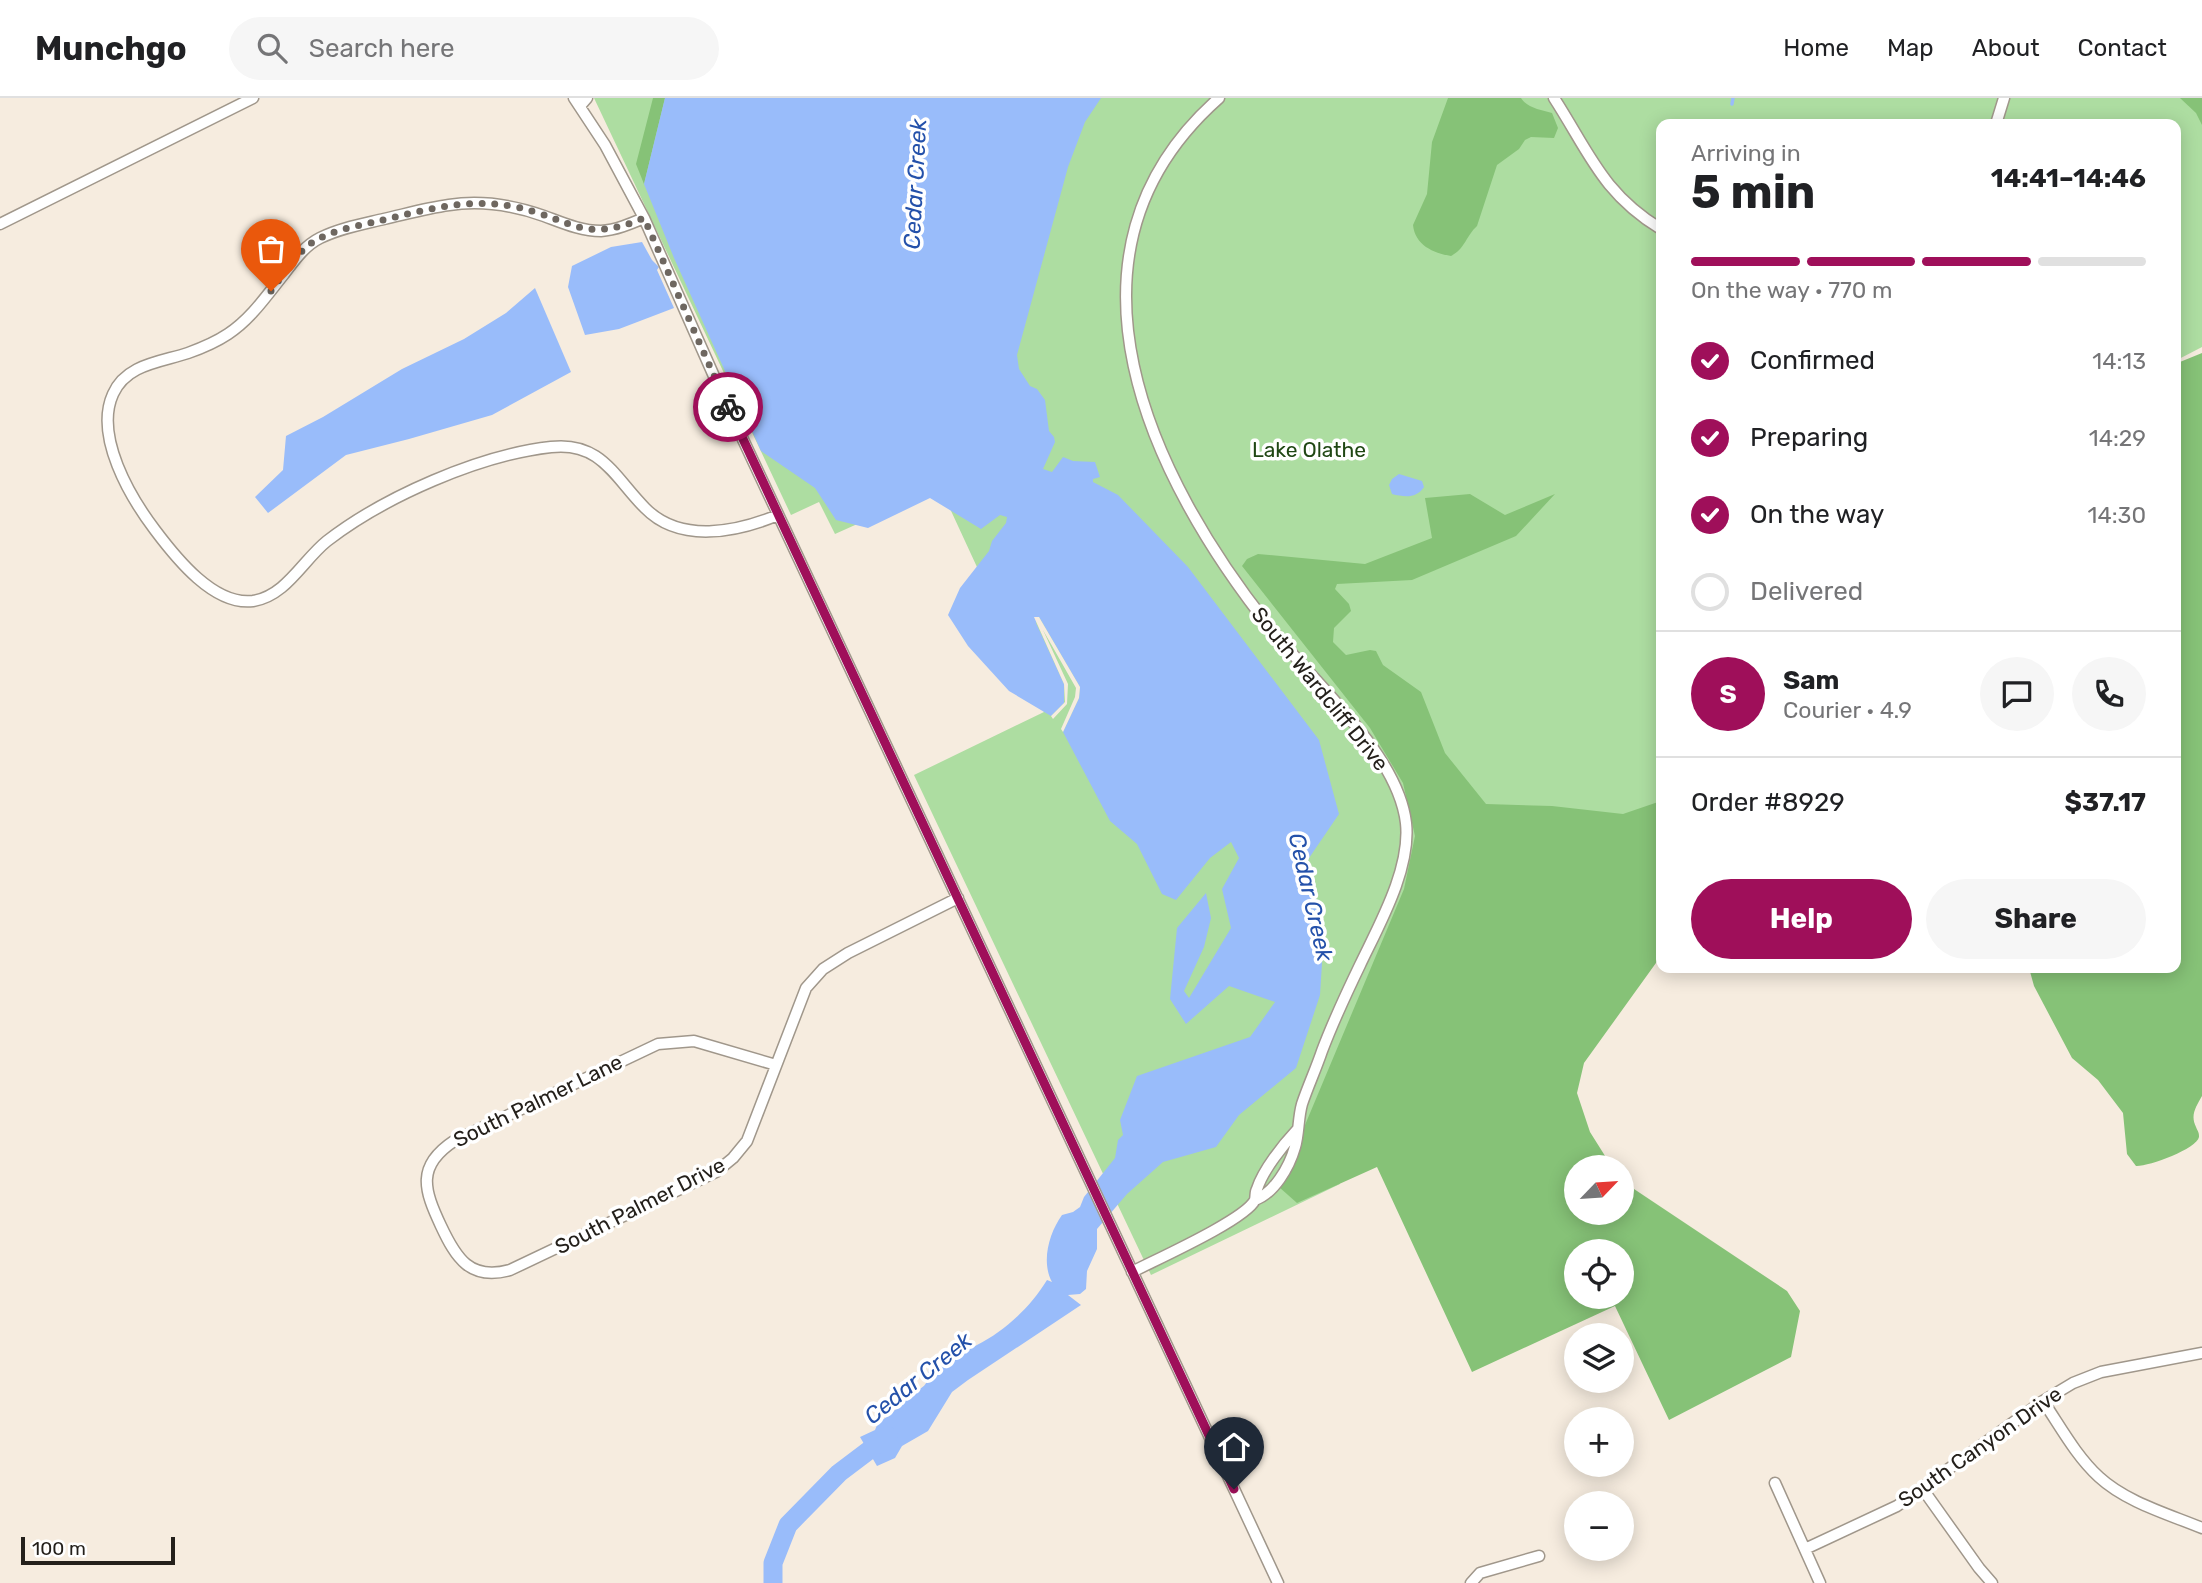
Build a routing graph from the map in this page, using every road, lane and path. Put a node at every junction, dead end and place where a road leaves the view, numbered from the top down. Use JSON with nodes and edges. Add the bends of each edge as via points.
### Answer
{"nodes":[{"id":1,"x":253,"y":98,"type":"edge"},
{"id":2,"x":1219,"y":98,"type":"edge"},
{"id":3,"x":1554,"y":98,"type":"edge"},
{"id":4,"x":2004,"y":98,"type":"edge"},
{"id":5,"x":580,"y":100,"type":"edge"},
{"id":6,"x":1998,"y":119,"type":"edge"},
{"id":7,"x":644,"y":218,"type":"junction"},
{"id":8,"x":1,"y":221,"type":"edge"},
{"id":9,"x":1656,"y":225,"type":"edge"},
{"id":10,"x":778,"y":515,"type":"junction"},
{"id":11,"x":958,"y":898,"type":"junction"},
{"id":12,"x":776,"y":1065,"type":"junction"},
{"id":13,"x":520,"y":1265,"type":"joint"},
{"id":14,"x":1132,"y":1272,"type":"junction"},
{"id":15,"x":2202,"y":1353,"type":"edge"},
{"id":16,"x":2043,"y":1401,"type":"junction"},
{"id":17,"x":1775,"y":1483,"type":"dead end"},
{"id":18,"x":1923,"y":1488,"type":"junction"},
{"id":19,"x":2202,"y":1528,"type":"edge"},
{"id":20,"x":1805,"y":1549,"type":"junction"},
{"id":21,"x":1539,"y":1556,"type":"dead end"},
{"id":22,"x":1278,"y":1583,"type":"edge"},
{"id":23,"x":1471,"y":1583,"type":"edge"},
{"id":24,"x":1820,"y":1583,"type":"edge"},
{"id":25,"x":1993,"y":1583,"type":"edge"}],
"edges":[{"from":1,"to":8,"type":"street"},
{"from":2,"to":14,"type":"street","name":"South Wardcliff Drive","via":[[1166,161],[1136,227],[1125,300],[1133,368],[1158,442],[1211,545],[1273,632],[1376,753],[1399,794],[1406,822],[1405,848],[1392,893],[1302,1104],[1297,1130],[1282,1145],[1257,1187],[1255,1200],[1232,1219]]},
{"from":3,"to":9,"type":"street","via":[[1605,181]]},
{"from":4,"to":6,"type":"street"},
{"from":5,"to":7,"type":"street"},
{"from":7,"to":10,"type":"street"},
{"from":7,"to":10,"type":"street","via":[[604,231],[589,230],[518,208],[466,203],[320,238],[300,253],[236,328],[203,347],[133,371],[117,385],[107,425],[116,461],[146,520],[189,570],[226,597],[244,601],[257,601],[277,590],[326,542],[396,497],[486,462],[549,447],[590,452],[604,461],[646,509],[676,526],[720,531]]},
{"from":10,"to":11,"type":"street"},
{"from":11,"to":12,"type":"street","name":"South Palmer Drive","via":[[848,953],[812,979]]},
{"from":11,"to":14,"type":"street"},
{"from":12,"to":13,"type":"street","name":"South Palmer Drive","via":[[747,1141],[716,1172]]},
{"from":12,"to":13,"type":"street","name":"South Palmer Lane","via":[[694,1041],[658,1045],[439,1151],[426,1184],[428,1199],[454,1252],[471,1268],[485,1273]]},
{"from":14,"to":22,"type":"street"},
{"from":15,"to":16,"type":"street","name":"South Canyon Drive","via":[[2101,1372]]},
{"from":16,"to":18,"type":"street","name":"South Canyon Drive"},
{"from":16,"to":19,"type":"street","via":[[2100,1478],[2120,1492]]},
{"from":17,"to":20,"type":"street"},
{"from":18,"to":20,"type":"street","name":"South Canyon Drive","via":[[1869,1521]]},
{"from":18,"to":25,"type":"street"},
{"from":20,"to":24,"type":"street"},
{"from":21,"to":23,"type":"street","via":[[1480,1573]]}]}
